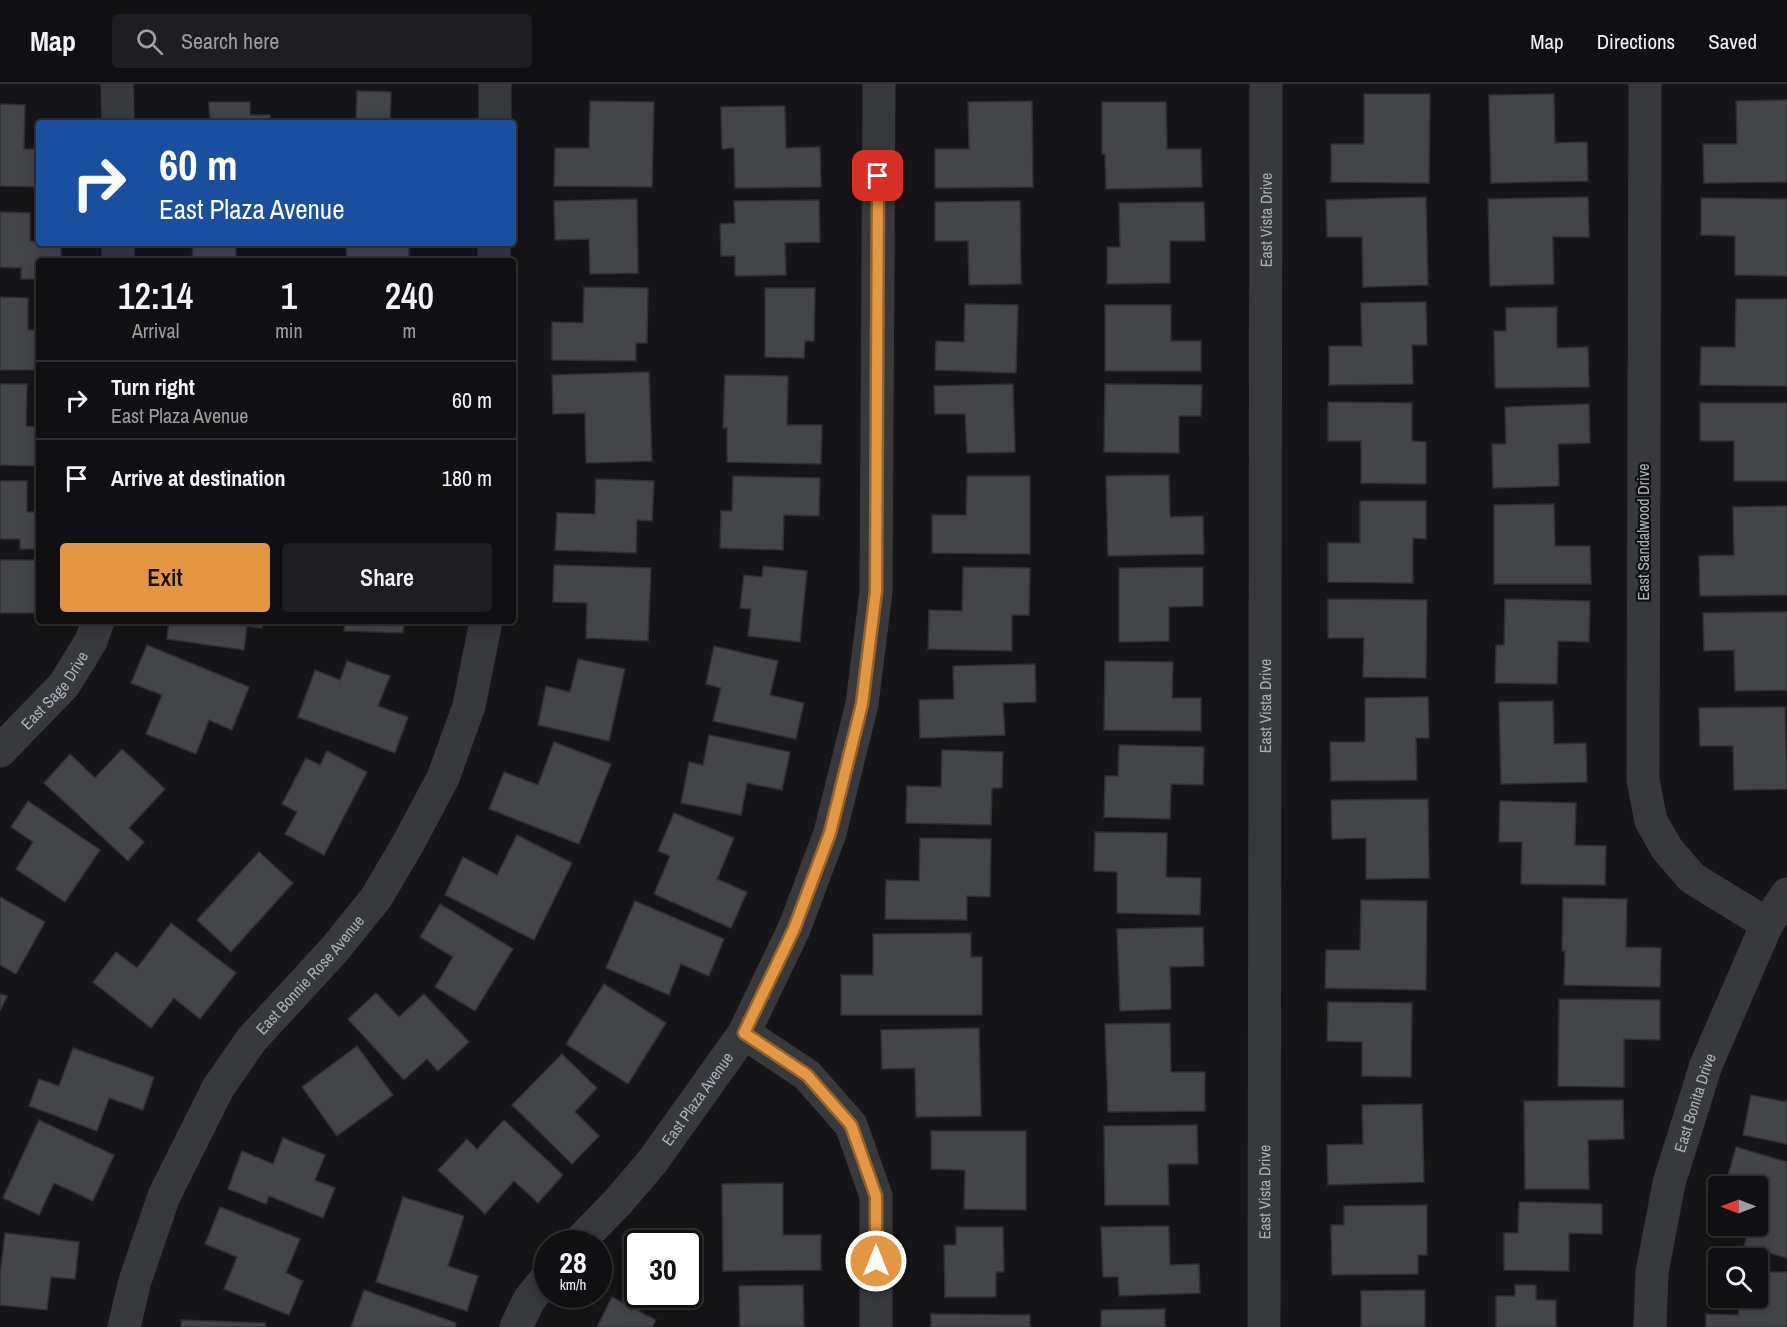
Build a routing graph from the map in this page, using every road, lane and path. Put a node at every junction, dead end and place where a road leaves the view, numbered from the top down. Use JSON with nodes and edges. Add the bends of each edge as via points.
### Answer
{"nodes":[{"id":1,"x":117,"y":84,"type":"edge"},
{"id":2,"x":495,"y":84,"type":"edge"},
{"id":3,"x":879,"y":84,"type":"edge"},
{"id":4,"x":1266,"y":84,"type":"edge"},
{"id":5,"x":1645,"y":84,"type":"edge"},
{"id":6,"x":118,"y":120,"type":"edge"},
{"id":7,"x":495,"y":120,"type":"edge"},
{"id":8,"x":97,"y":624,"type":"edge"},
{"id":9,"x":486,"y":624,"type":"edge"},
{"id":10,"x":0,"y":751,"type":"edge"},
{"id":11,"x":1787,"y":894,"type":"edge"},
{"id":12,"x":1767,"y":924,"type":"junction"},
{"id":13,"x":744,"y":1033,"type":"junction"},
{"id":14,"x":591,"y":1230,"type":"edge"},
{"id":15,"x":534,"y":1294,"type":"edge"},
{"id":16,"x":124,"y":1327,"type":"edge"},
{"id":17,"x":516,"y":1327,"type":"edge"},
{"id":18,"x":876,"y":1327,"type":"edge"},
{"id":19,"x":1264,"y":1327,"type":"edge"},
{"id":20,"x":1650,"y":1327,"type":"edge"}],
"edges":[{"from":1,"to":6,"type":"street"},
{"from":2,"to":7,"type":"street"},
{"from":3,"to":13,"type":"street","name":"East Plaza Avenue","via":[[876,591],[862,704],[830,833],[794,929]]},
{"from":4,"to":19,"type":"street","name":"East Vista Drive"},
{"from":5,"to":12,"type":"street","name":"East Sandalwood Drive","via":[[1643,780],[1651,821],[1667,849],[1692,878]]},
{"from":8,"to":10,"type":"street","name":"East Sage Drive","via":[[64,685]]},
{"from":9,"to":16,"type":"street","name":"East Bonnie Rose Avenue","via":[[469,706],[443,778],[376,898],[252,1039],[218,1088],[164,1196]]},
{"from":11,"to":12,"type":"street","name":"East Bonita Drive"},
{"from":12,"to":20,"type":"street","name":"East Bonita Drive","via":[[1706,1065],[1669,1183],[1652,1272]]},
{"from":13,"to":14,"type":"street","name":"East Plaza Avenue","via":[[652,1162]]},
{"from":13,"to":18,"type":"street","via":[[807,1075],[851,1125],[876,1196]]},
{"from":15,"to":17,"type":"street"}]}
